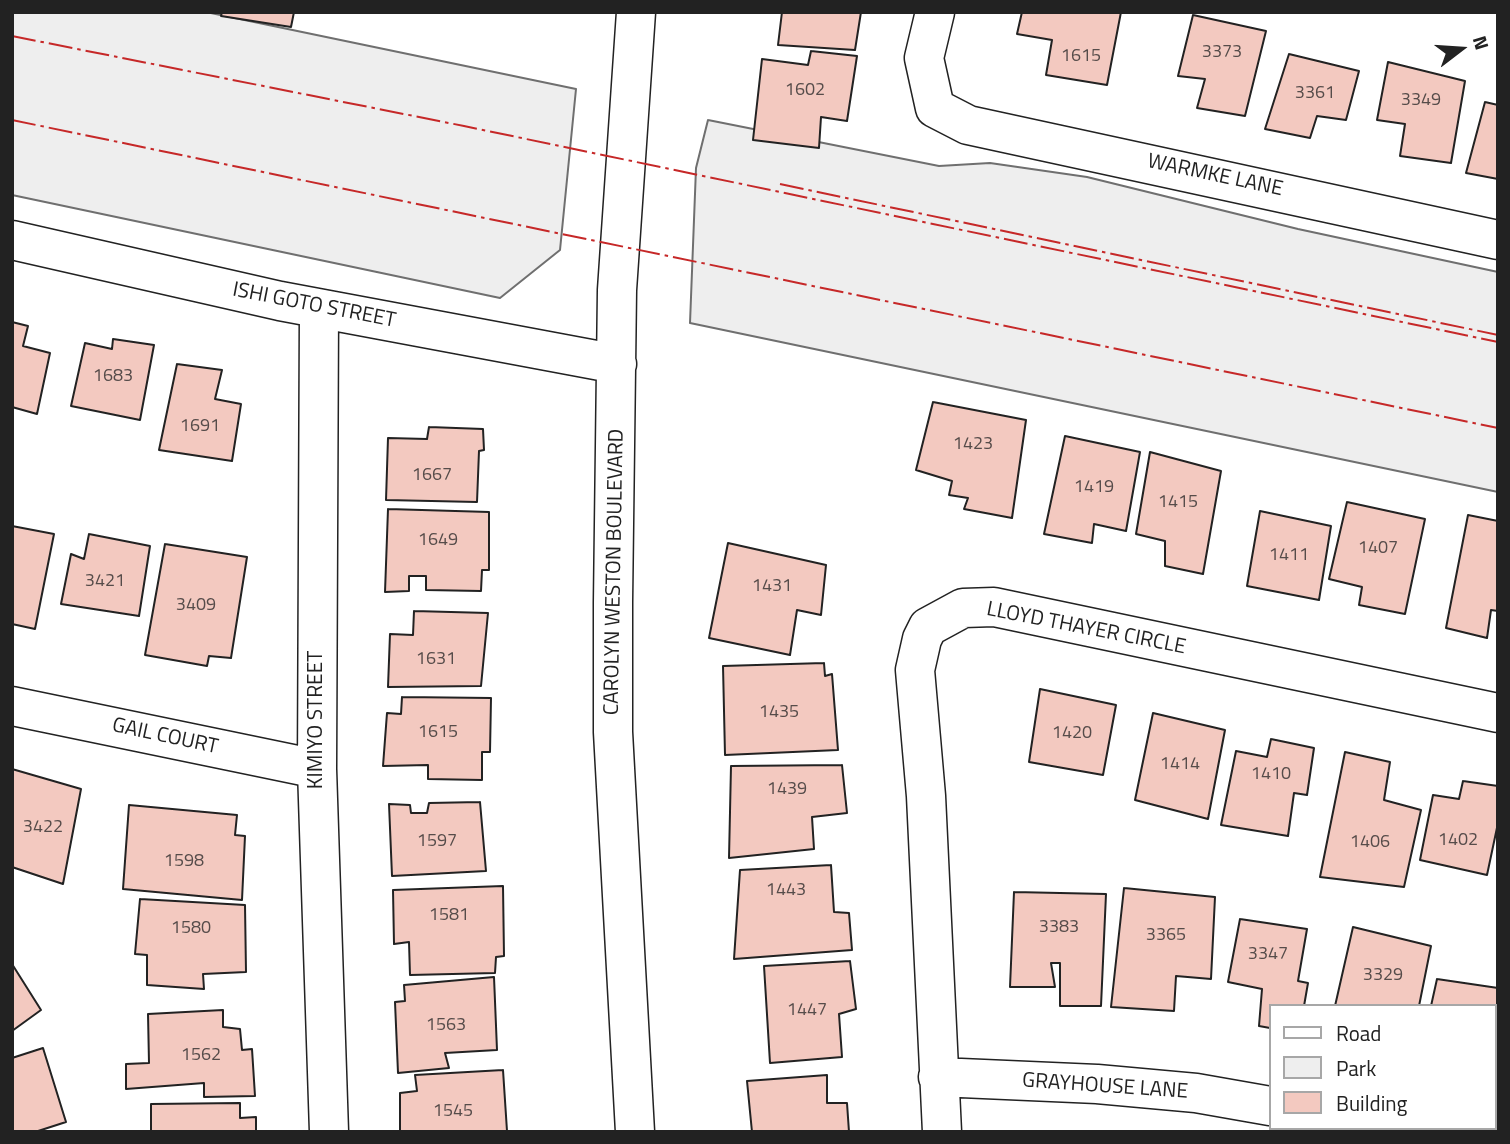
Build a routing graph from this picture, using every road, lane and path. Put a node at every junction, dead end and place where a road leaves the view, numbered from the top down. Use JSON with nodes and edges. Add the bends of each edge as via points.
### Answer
{"nodes":[{"id":1,"x":636,"y":12,"type":"edge"},
{"id":2,"x":935,"y":12,"type":"edge"},
{"id":3,"x":12,"y":240,"type":"edge"},
{"id":4,"x":1498,"y":240,"type":"edge"},
{"id":5,"x":319,"y":309,"type":"junction"},
{"id":6,"x":617,"y":364,"type":"junction"},
{"id":7,"x":12,"y":706,"type":"edge"},
{"id":8,"x":1498,"y":713,"type":"edge"},
{"id":9,"x":317,"y":769,"type":"junction"},
{"id":10,"x":938,"y":1077,"type":"junction"},
{"id":11,"x":1268,"y":1106,"type":"edge"},
{"id":12,"x":328,"y":1132,"type":"edge"},
{"id":13,"x":635,"y":1132,"type":"edge"},
{"id":14,"x":942,"y":1132,"type":"edge"}],
"edges":[{"from":1,"to":6,"type":"street","name":"CAROLYN WESTON BOULEVARD","via":[[617,290]]},
{"from":2,"to":4,"type":"street","name":"WARMKE LANE","via":[[924,58],[935,108],[968,125]]},
{"from":3,"to":5,"type":"street","name":"ISHI GOTO STREET"},
{"from":5,"to":6,"type":"street","name":"ISHI GOTO STREET"},
{"from":5,"to":9,"type":"street","name":"KIMIYO STREET"},
{"from":6,"to":13,"type":"street","name":"CAROLYN WESTON BOULEVARD","via":[[613,732]]},
{"from":7,"to":9,"type":"street","name":"GAIL COURT"},
{"from":8,"to":10,"type":"street","name":"LLOYD THAYER CIRCLE","via":[[994,607],[963,608],[940,619],[928,627],[922,639],[915,670],[926,796]]},
{"from":9,"to":12,"type":"street","name":"KIMIYO STREET"},
{"from":10,"to":11,"type":"street","name":"GRAYHOUSE LANE","via":[[1097,1084],[1196,1093]]},
{"from":10,"to":14,"type":"street","name":"LLOYD THAYER CIRCLE"}]}
